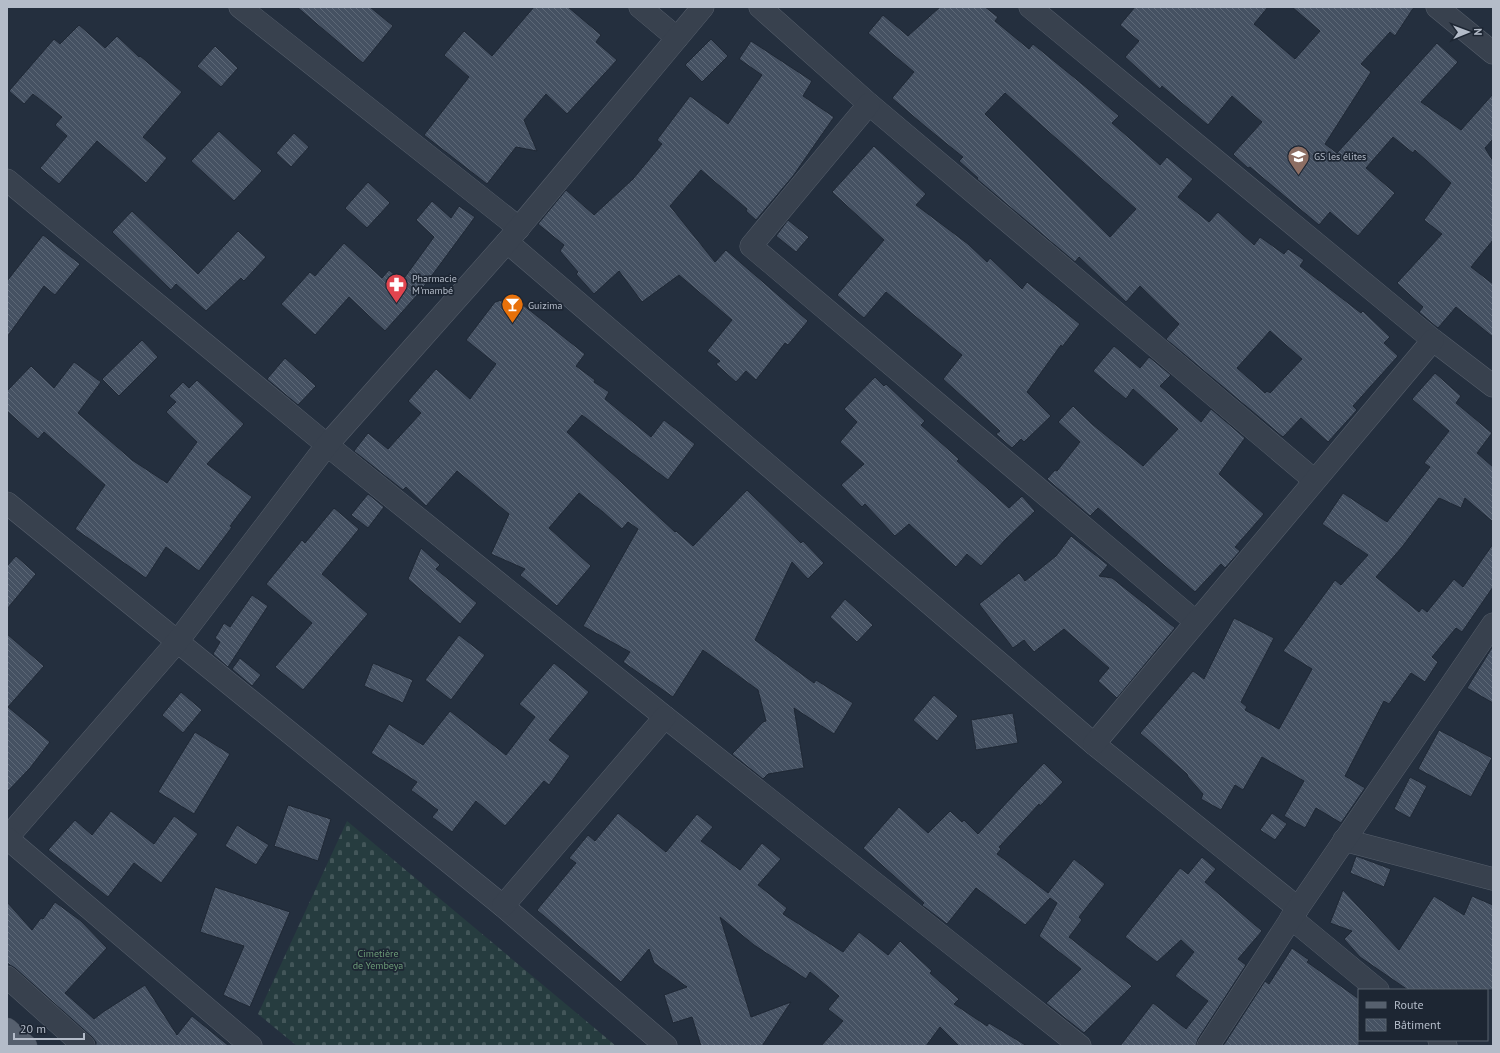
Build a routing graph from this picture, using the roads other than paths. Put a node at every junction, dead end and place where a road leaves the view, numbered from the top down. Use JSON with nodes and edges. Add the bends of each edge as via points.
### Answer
{"nodes":[{"id":1,"x":240,"y":7,"type":"edge"},
{"id":2,"x":640,"y":7,"type":"edge"},
{"id":3,"x":703,"y":7,"type":"edge"},
{"id":4,"x":760,"y":7,"type":"edge"},
{"id":5,"x":1030,"y":7,"type":"edge"},
{"id":6,"x":1437,"y":7,"type":"edge"},
{"id":7,"x":677,"y":38,"type":"junction"},
{"id":8,"x":1493,"y":53,"type":"edge"},
{"id":9,"x":869,"y":104,"type":"junction"},
{"id":10,"x":7,"y":180,"type":"edge"},
{"id":11,"x":513,"y":235,"type":"junction"},
{"id":12,"x":1433,"y":340,"type":"junction"},
{"id":13,"x":1493,"y":386,"type":"edge"},
{"id":14,"x":327,"y":445,"type":"junction"},
{"id":15,"x":1314,"y":480,"type":"junction"},
{"id":16,"x":7,"y":503,"type":"edge"},
{"id":17,"x":1196,"y":622,"type":"junction"},
{"id":18,"x":1493,"y":624,"type":"edge"},
{"id":19,"x":177,"y":642,"type":"junction"},
{"id":20,"x":665,"y":717,"type":"junction"},
{"id":21,"x":1094,"y":744,"type":"junction"},
{"id":22,"x":7,"y":838,"type":"edge"},
{"id":23,"x":1344,"y":840,"type":"junction"},
{"id":24,"x":1493,"y":878,"type":"edge"},
{"id":25,"x":503,"y":906,"type":"junction"},
{"id":26,"x":1295,"y":913,"type":"junction"},
{"id":27,"x":7,"y":977,"type":"edge"},
{"id":28,"x":1377,"y":989,"type":"edge"},
{"id":29,"x":7,"y":1029,"type":"edge"},
{"id":30,"x":26,"y":1046,"type":"edge"},
{"id":31,"x":84,"y":1046,"type":"edge"},
{"id":32,"x":251,"y":1046,"type":"edge"},
{"id":33,"x":666,"y":1046,"type":"edge"},
{"id":34,"x":1080,"y":1046,"type":"edge"},
{"id":35,"x":1208,"y":1046,"type":"edge"}],
"edges":[{"from":1,"to":11,"type":"street"},
{"from":2,"to":7,"type":"street"},
{"from":3,"to":7,"type":"street"},
{"from":4,"to":9,"type":"street"},
{"from":5,"to":12,"type":"street"},
{"from":6,"to":8,"type":"street"},
{"from":7,"to":11,"type":"street"},
{"from":9,"to":15,"type":"street"},
{"from":9,"to":17,"type":"street","via":[[751,246]]},
{"from":10,"to":14,"type":"street"},
{"from":11,"to":14,"type":"street"},
{"from":11,"to":21,"type":"street"},
{"from":12,"to":13,"type":"street"},
{"from":12,"to":15,"type":"street"},
{"from":14,"to":19,"type":"street"},
{"from":14,"to":20,"type":"street"},
{"from":15,"to":17,"type":"street"},
{"from":16,"to":19,"type":"street"},
{"from":17,"to":21,"type":"street"},
{"from":18,"to":23,"type":"street"},
{"from":19,"to":22,"type":"street"},
{"from":19,"to":25,"type":"street"},
{"from":20,"to":25,"type":"street"},
{"from":20,"to":34,"type":"street"},
{"from":21,"to":26,"type":"street"},
{"from":22,"to":32,"type":"street"},
{"from":23,"to":24,"type":"street"},
{"from":23,"to":26,"type":"street"},
{"from":25,"to":33,"type":"street"},
{"from":26,"to":28,"type":"street"},
{"from":26,"to":35,"type":"street"},
{"from":27,"to":31,"type":"street"},
{"from":29,"to":30,"type":"main road"}]}
